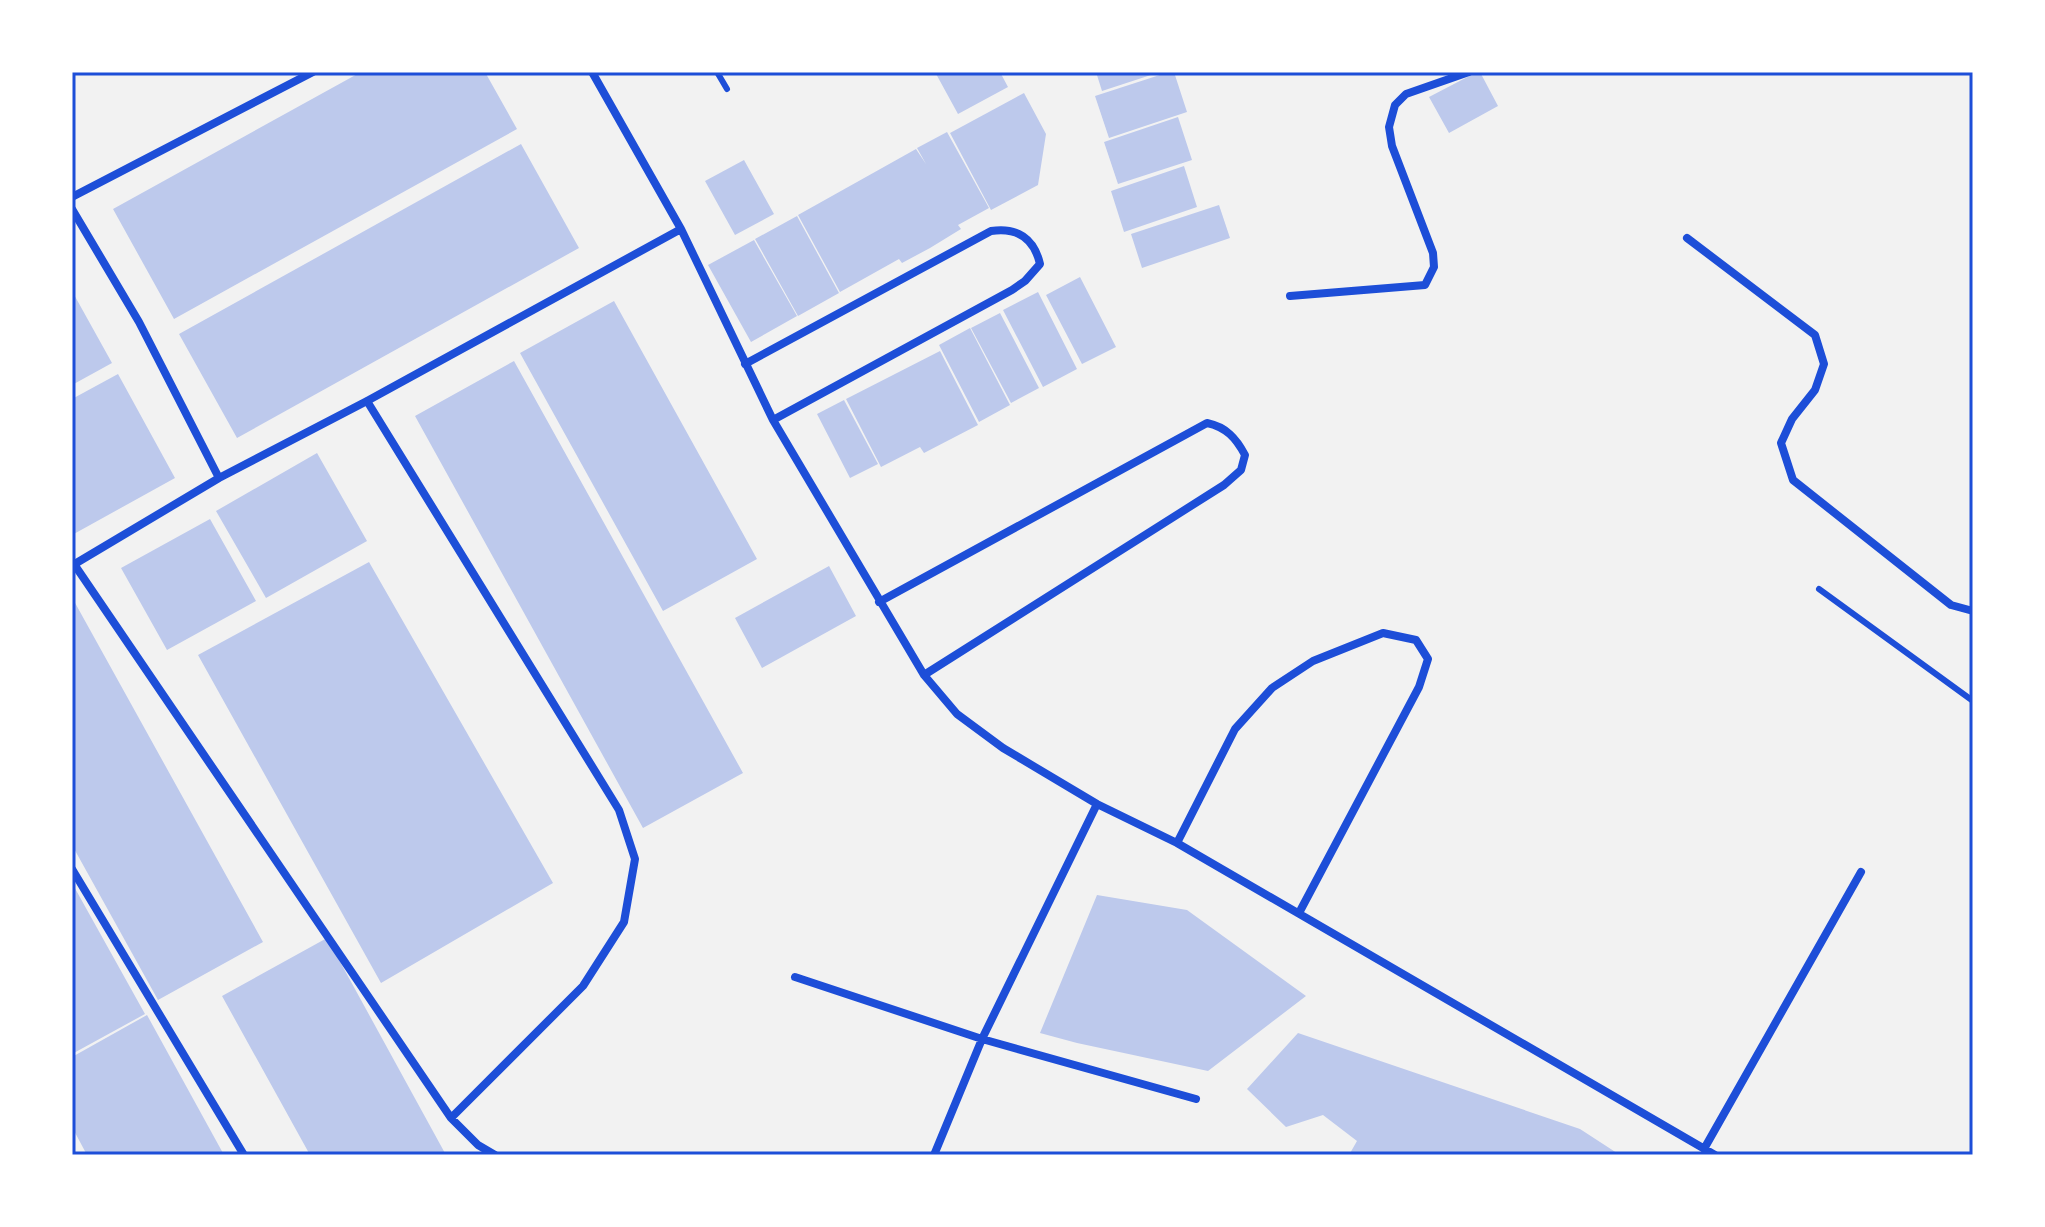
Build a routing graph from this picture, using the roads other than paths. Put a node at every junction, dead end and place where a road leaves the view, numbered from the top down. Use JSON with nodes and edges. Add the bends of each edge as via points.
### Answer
{"nodes":[{"id":1,"x":313,"y":72,"type":"edge"},
{"id":2,"x":592,"y":72,"type":"edge"},
{"id":3,"x":717,"y":72,"type":"edge"},
{"id":4,"x":1469,"y":72,"type":"edge"},
{"id":5,"x":727,"y":89,"type":"dead end"},
{"id":6,"x":72,"y":197,"type":"edge"},
{"id":7,"x":72,"y":209,"type":"edge"},
{"id":8,"x":681,"y":229,"type":"junction"},
{"id":9,"x":1687,"y":238,"type":"dead end"},
{"id":10,"x":1290,"y":296,"type":"dead end"},
{"id":11,"x":745,"y":364,"type":"junction"},
{"id":12,"x":367,"y":401,"type":"junction"},
{"id":13,"x":773,"y":420,"type":"junction"},
{"id":14,"x":219,"y":478,"type":"junction"},
{"id":15,"x":73,"y":565,"type":"edge"},
{"id":16,"x":1819,"y":589,"type":"dead end"},
{"id":17,"x":879,"y":602,"type":"junction"},
{"id":18,"x":1973,"y":611,"type":"edge"},
{"id":19,"x":924,"y":675,"type":"junction"},
{"id":20,"x":1973,"y":701,"type":"edge"},
{"id":21,"x":1097,"y":804,"type":"junction"},
{"id":22,"x":1177,"y":843,"type":"junction"},
{"id":23,"x":72,"y":869,"type":"edge"},
{"id":24,"x":1861,"y":872,"type":"dead end"},
{"id":25,"x":1299,"y":913,"type":"junction"},
{"id":26,"x":795,"y":977,"type":"dead end"},
{"id":27,"x":982,"y":1039,"type":"junction"},
{"id":28,"x":1196,"y":1099,"type":"dead end"},
{"id":29,"x":451,"y":1118,"type":"junction"},
{"id":30,"x":1704,"y":1149,"type":"junction"},
{"id":31,"x":244,"y":1155,"type":"edge"},
{"id":32,"x":495,"y":1155,"type":"edge"},
{"id":33,"x":934,"y":1155,"type":"edge"},
{"id":34,"x":1715,"y":1155,"type":"edge"}],
"edges":[{"from":1,"to":6,"type":"street"},
{"from":2,"to":8,"type":"street"},
{"from":3,"to":5,"type":"lane"},
{"from":4,"to":10,"type":"street","via":[[1406,94],[1395,105],[1389,127],[1433,253],[1434,267],[1425,285]]},
{"from":7,"to":14,"type":"street","via":[[139,322]]},
{"from":8,"to":11,"type":"street"},
{"from":8,"to":12,"type":"street"},
{"from":9,"to":18,"type":"street","via":[[1815,335],[1824,364],[1815,390],[1781,443],[1793,480],[1951,605]]},
{"from":11,"to":13,"type":"street"},
{"from":11,"to":13,"type":"street","via":[[991,231],[1014,231],[1036,247],[1040,264],[1012,290]]},
{"from":12,"to":14,"type":"street"},
{"from":12,"to":29,"type":"street","via":[[619,810],[635,859],[624,922],[583,986]]},
{"from":13,"to":17,"type":"street"},
{"from":14,"to":15,"type":"street"},
{"from":15,"to":29,"type":"street"},
{"from":16,"to":20,"type":"lane"},
{"from":17,"to":19,"type":"street"},
{"from":17,"to":19,"type":"street","via":[[1207,423],[1221,426],[1238,441],[1245,455],[1241,470],[1224,485]]},
{"from":19,"to":21,"type":"street","via":[[957,714],[991,740]]},
{"from":21,"to":22,"type":"street"},
{"from":21,"to":27,"type":"street"},
{"from":22,"to":25,"type":"street"},
{"from":22,"to":25,"type":"street","via":[[1235,729],[1272,688],[1313,661],[1383,633],[1416,640],[1428,659],[1419,687]]},
{"from":23,"to":31,"type":"street"},
{"from":24,"to":30,"type":"street"},
{"from":25,"to":30,"type":"street"},
{"from":26,"to":27,"type":"street"},
{"from":27,"to":28,"type":"street"},
{"from":27,"to":33,"type":"street"},
{"from":29,"to":32,"type":"street"},
{"from":30,"to":34,"type":"street"}]}
